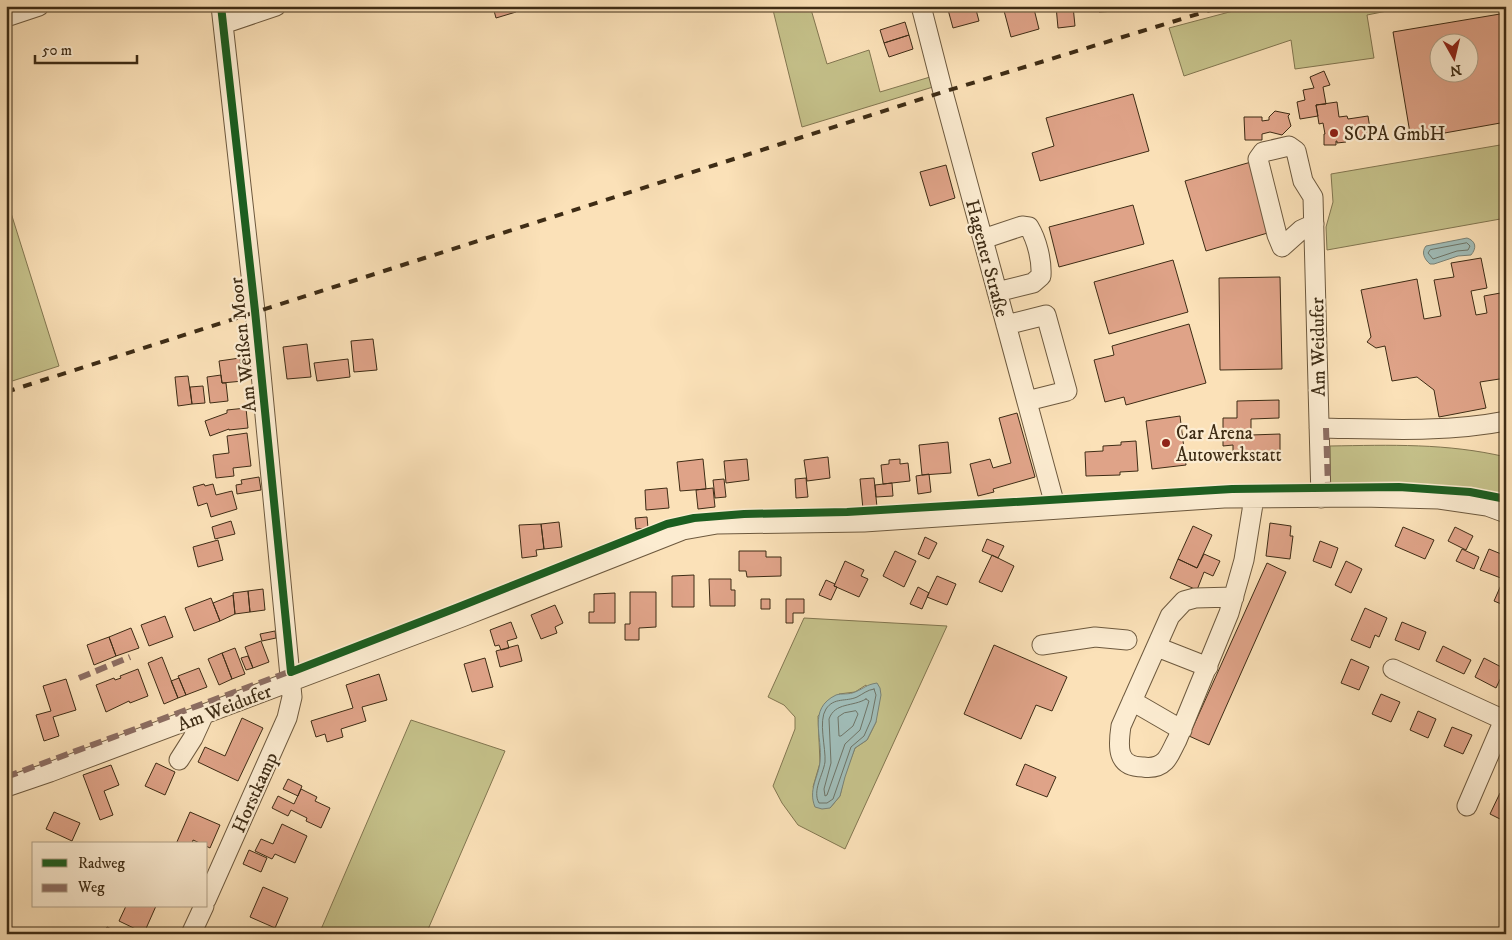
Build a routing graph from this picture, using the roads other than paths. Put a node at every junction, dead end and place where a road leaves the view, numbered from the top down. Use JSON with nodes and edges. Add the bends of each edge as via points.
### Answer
{"nodes":[{"id":1,"x":39,"y":6,"type":"edge"},
{"id":2,"x":276,"y":6,"type":"edge"},
{"id":3,"x":921,"y":6,"type":"edge"},
{"id":4,"x":222,"y":15,"type":"edge"},
{"id":5,"x":6,"y":17,"type":"edge"},
{"id":6,"x":1314,"y":224,"type":"junction"},
{"id":7,"x":982,"y":239,"type":"junction"},
{"id":8,"x":997,"y":292,"type":"junction"},
{"id":9,"x":1006,"y":325,"type":"junction"},
{"id":10,"x":1027,"y":401,"type":"junction"},
{"id":11,"x":1506,"y":421,"type":"edge"},
{"id":12,"x":1319,"y":428,"type":"junction"},
{"id":13,"x":1254,"y":498,"type":"junction"},
{"id":14,"x":1321,"y":498,"type":"junction"},
{"id":15,"x":1056,"y":508,"type":"junction"},
{"id":16,"x":1506,"y":513,"type":"edge"},
{"id":17,"x":1234,"y":597,"type":"junction"},
{"id":18,"x":1127,"y":640,"type":"dead end"},
{"id":19,"x":1042,"y":645,"type":"dead end"},
{"id":20,"x":1157,"y":647,"type":"junction"},
{"id":21,"x":1208,"y":667,"type":"junction"},
{"id":22,"x":1393,"y":670,"type":"dead end"},
{"id":23,"x":292,"y":680,"type":"junction"},
{"id":24,"x":1132,"y":701,"type":"junction"},
{"id":25,"x":204,"y":714,"type":"junction"},
{"id":26,"x":1505,"y":718,"type":"edge"},
{"id":27,"x":1182,"y":730,"type":"junction"},
{"id":28,"x":179,"y":760,"type":"dead end"},
{"id":29,"x":6,"y":787,"type":"edge"},
{"id":30,"x":1467,"y":806,"type":"dead end"},
{"id":31,"x":208,"y":896,"type":"edge"},
{"id":32,"x":203,"y":908,"type":"edge"},
{"id":33,"x":191,"y":934,"type":"edge"}],
"edges":[{"from":1,"to":5,"type":"street"},
{"from":2,"to":4,"type":"street"},
{"from":3,"to":7,"type":"street","name":"Hagener Straße"},
{"from":4,"to":23,"type":"street","name":"Am Weißen Moor"},
{"from":6,"to":6,"type":"street","name":"Am Weidufer","via":[[1313,197],[1303,181],[1296,151],[1289,146],[1263,152],[1258,159],[1282,247],[1301,230]]},
{"from":6,"to":12,"type":"street","name":"Am Weidufer"},
{"from":7,"to":8,"type":"street","name":"Hagener Straße"},
{"from":7,"to":8,"type":"street","via":[[1022,226],[1029,227],[1034,235],[1041,276],[1033,283]]},
{"from":8,"to":9,"type":"street","name":"Hagener Straße"},
{"from":9,"to":10,"type":"street","name":"Hagener Straße"},
{"from":9,"to":10,"type":"street","via":[[1046,315],[1067,392]]},
{"from":10,"to":15,"type":"street","name":"Hagener Straße"},
{"from":11,"to":12,"type":"street","via":[[1426,429]]},
{"from":12,"to":14,"type":"street","name":"Am Weidufer"},
{"from":13,"to":14,"type":"street","name":"Am Weidufer"},
{"from":13,"to":15,"type":"street","name":"Am Weidufer"},
{"from":13,"to":17,"type":"street"},
{"from":14,"to":16,"type":"street","name":"Am Weidufer","via":[[1439,499],[1487,506]]},
{"from":15,"to":23,"type":"street","name":"Am Weidufer","via":[[864,522],[717,524],[682,530]]},
{"from":17,"to":20,"type":"street","via":[[1195,598],[1184,602],[1170,616]]},
{"from":17,"to":21,"type":"street"},
{"from":18,"to":19,"type":"street","via":[[1095,637]]},
{"from":20,"to":21,"type":"street"},
{"from":20,"to":24,"type":"street"},
{"from":21,"to":27,"type":"street"},
{"from":22,"to":26,"type":"street"},
{"from":23,"to":25,"type":"street","name":"Am Weidufer"},
{"from":23,"to":31,"type":"street","name":"Horstkamp","via":[[287,718]]},
{"from":24,"to":27,"type":"street"},
{"from":24,"to":27,"type":"street","via":[[1121,726],[1119,742],[1125,763],[1151,768],[1162,764]]},
{"from":25,"to":28,"type":"street"},
{"from":25,"to":29,"type":"street","name":"Am Weidufer"},
{"from":26,"to":30,"type":"street"},
{"from":32,"to":33,"type":"street"}]}
